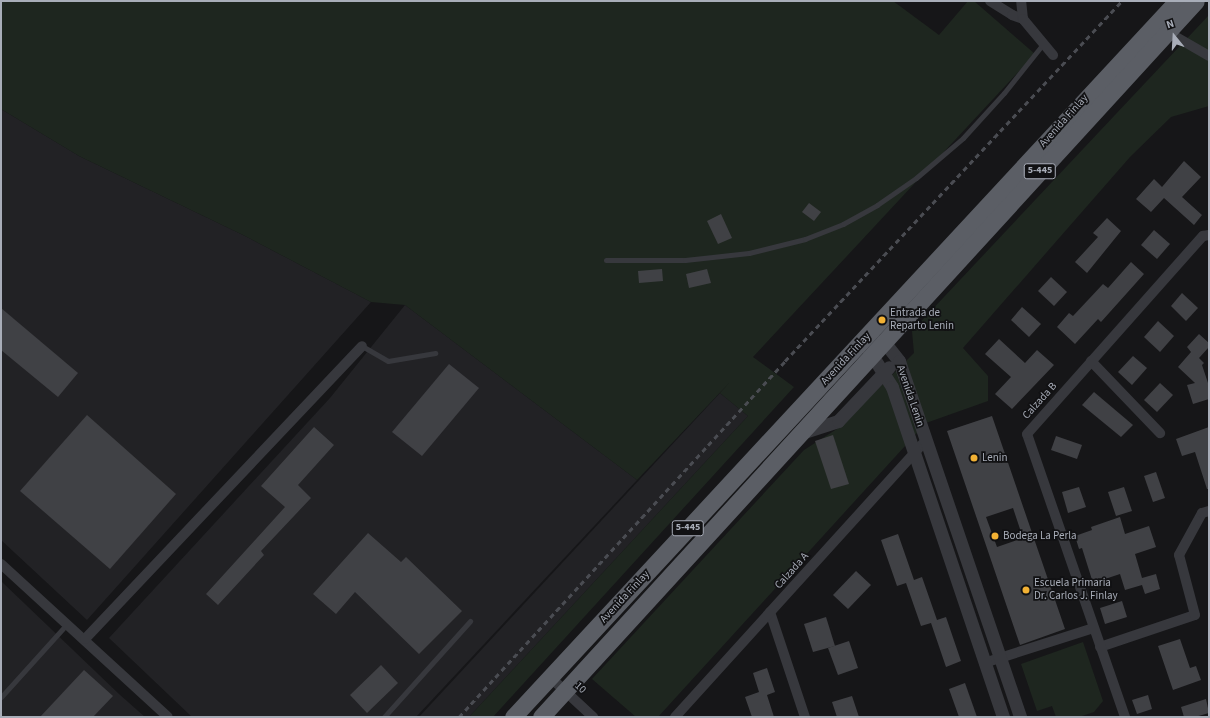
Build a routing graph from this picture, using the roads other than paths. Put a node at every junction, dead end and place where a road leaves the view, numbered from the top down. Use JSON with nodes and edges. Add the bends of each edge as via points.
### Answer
{"nodes":[{"id":1,"x":990,"y":1,"type":"edge"},
{"id":2,"x":1021,"y":1,"type":"edge"},
{"id":3,"x":1177,"y":1,"type":"edge"},
{"id":4,"x":1196,"y":1,"type":"edge"},
{"id":5,"x":1023,"y":19,"type":"junction"},
{"id":6,"x":1162,"y":28,"type":"junction"},
{"id":7,"x":1043,"y":44,"type":"junction"},
{"id":8,"x":1054,"y":55,"type":"dead end"},
{"id":9,"x":1209,"y":56,"type":"edge"},
{"id":10,"x":1209,"y":235,"type":"edge"},
{"id":11,"x":606,"y":260,"type":"dead end"},
{"id":12,"x":864,"y":340,"type":"junction"},
{"id":13,"x":885,"y":342,"type":"junction"},
{"id":14,"x":362,"y":346,"type":"joint"},
{"id":15,"x":434,"y":352,"type":"dead end"},
{"id":16,"x":872,"y":357,"type":"junction"},
{"id":17,"x":896,"y":358,"type":"junction"},
{"id":18,"x":1092,"y":361,"type":"junction"},
{"id":19,"x":884,"y":372,"type":"junction"},
{"id":20,"x":802,"y":433,"type":"junction"},
{"id":21,"x":1160,"y":433,"type":"dead end"},
{"id":22,"x":926,"y":440,"type":"junction"},
{"id":23,"x":913,"y":454,"type":"junction"},
{"id":24,"x":1209,"y":510,"type":"edge"},
{"id":25,"x":1,"y":564,"type":"edge"},
{"id":26,"x":770,"y":612,"type":"junction"},
{"id":27,"x":470,"y":620,"type":"dead end"},
{"id":28,"x":68,"y":623,"type":"junction"},
{"id":29,"x":1094,"y":628,"type":"junction"},
{"id":30,"x":85,"y":639,"type":"junction"},
{"id":31,"x":1100,"y":647,"type":"junction"},
{"id":32,"x":1000,"y":658,"type":"junction"},
{"id":33,"x":984,"y":663,"type":"junction"},
{"id":34,"x":550,"y":678,"type":"junction"},
{"id":35,"x":565,"y":691,"type":"junction"},
{"id":36,"x":1,"y":697,"type":"edge"},
{"id":37,"x":168,"y":717,"type":"edge"},
{"id":38,"x":384,"y":717,"type":"edge"},
{"id":39,"x":513,"y":717,"type":"edge"},
{"id":40,"x":541,"y":717,"type":"edge"},
{"id":41,"x":593,"y":717,"type":"edge"},
{"id":42,"x":675,"y":717,"type":"edge"},
{"id":43,"x":805,"y":717,"type":"edge"},
{"id":44,"x":1003,"y":717,"type":"edge"},
{"id":45,"x":1020,"y":717,"type":"edge"},
{"id":46,"x":1125,"y":717,"type":"edge"}],
"edges":[{"from":1,"to":5,"type":"street"},
{"from":2,"to":5,"type":"street"},
{"from":3,"to":6,"type":"highway","name":"Avenida Finlay","number":"5-445"},
{"from":4,"to":6,"type":"highway","name":"Avenida Finlay","number":"5-445"},
{"from":5,"to":7,"type":"street"},
{"from":6,"to":9,"type":"street"},
{"from":6,"to":12,"type":"highway","name":"Avenida Finlay","number":"5-445"},
{"from":6,"to":13,"type":"highway","name":"Avenida Finlay","number":"5-445"},
{"from":7,"to":8,"type":"street"},
{"from":7,"to":11,"type":"lane","via":[[986,114],[938,160],[877,205],[843,224],[805,239],[749,253],[685,260]]},
{"from":10,"to":18,"type":"street","name":"Calzada B","via":[[1203,236]]},
{"from":12,"to":13,"type":"street"},
{"from":12,"to":16,"type":"street","name":"Avenida Lenin"},
{"from":12,"to":34,"type":"highway","name":"Avenida Finlay","number":"5-445"},
{"from":13,"to":16,"type":"highway","name":"Avenida Finlay","number":"5-445"},
{"from":13,"to":17,"type":"street","name":"Avenida Lenin"},
{"from":14,"to":15,"type":"lane","via":[[388,361]]},
{"from":14,"to":30,"type":"street"},
{"from":16,"to":19,"type":"street","name":"Avenida Lenin"},
{"from":16,"to":20,"type":"highway","name":"Avenida Finlay","number":"5-445"},
{"from":17,"to":19,"type":"street"},
{"from":17,"to":22,"type":"street","name":"Avenida Lenin"},
{"from":18,"to":21,"type":"street"},
{"from":18,"to":29,"type":"street","name":"Calzada B","via":[[1027,434]]},
{"from":19,"to":20,"type":"street","via":[[838,422]]},
{"from":19,"to":23,"type":"street","name":"Avenida Lenin","via":[[892,387]]},
{"from":20,"to":35,"type":"highway","name":"Avenida Finlay","number":"5-445"},
{"from":22,"to":23,"type":"street","name":"Calzada A"},
{"from":22,"to":32,"type":"street","name":"Avenida Lenin"},
{"from":23,"to":26,"type":"street","name":"Calzada A"},
{"from":23,"to":33,"type":"street","name":"Avenida Lenin"},
{"from":24,"to":31,"type":"street","via":[[1202,513],[1179,555],[1195,615]]},
{"from":25,"to":28,"type":"street"},
{"from":26,"to":42,"type":"street","name":"Calzada A"},
{"from":26,"to":43,"type":"street"},
{"from":27,"to":38,"type":"lane"},
{"from":28,"to":30,"type":"street"},
{"from":28,"to":36,"type":"lane"},
{"from":29,"to":31,"type":"street","name":"Calzada B"},
{"from":29,"to":32,"type":"street"},
{"from":30,"to":37,"type":"street"},
{"from":31,"to":46,"type":"street","name":"Calzada B"},
{"from":32,"to":33,"type":"street"},
{"from":32,"to":45,"type":"street","name":"Avenida Lenin"},
{"from":33,"to":44,"type":"street","name":"Avenida Lenin"},
{"from":34,"to":35,"type":"street","name":"10"},
{"from":34,"to":39,"type":"highway","name":"Avenida Finlay","number":"5-445"},
{"from":35,"to":40,"type":"highway","name":"Avenida Finlay","number":"5-445"},
{"from":35,"to":41,"type":"street","name":"10"}]}
